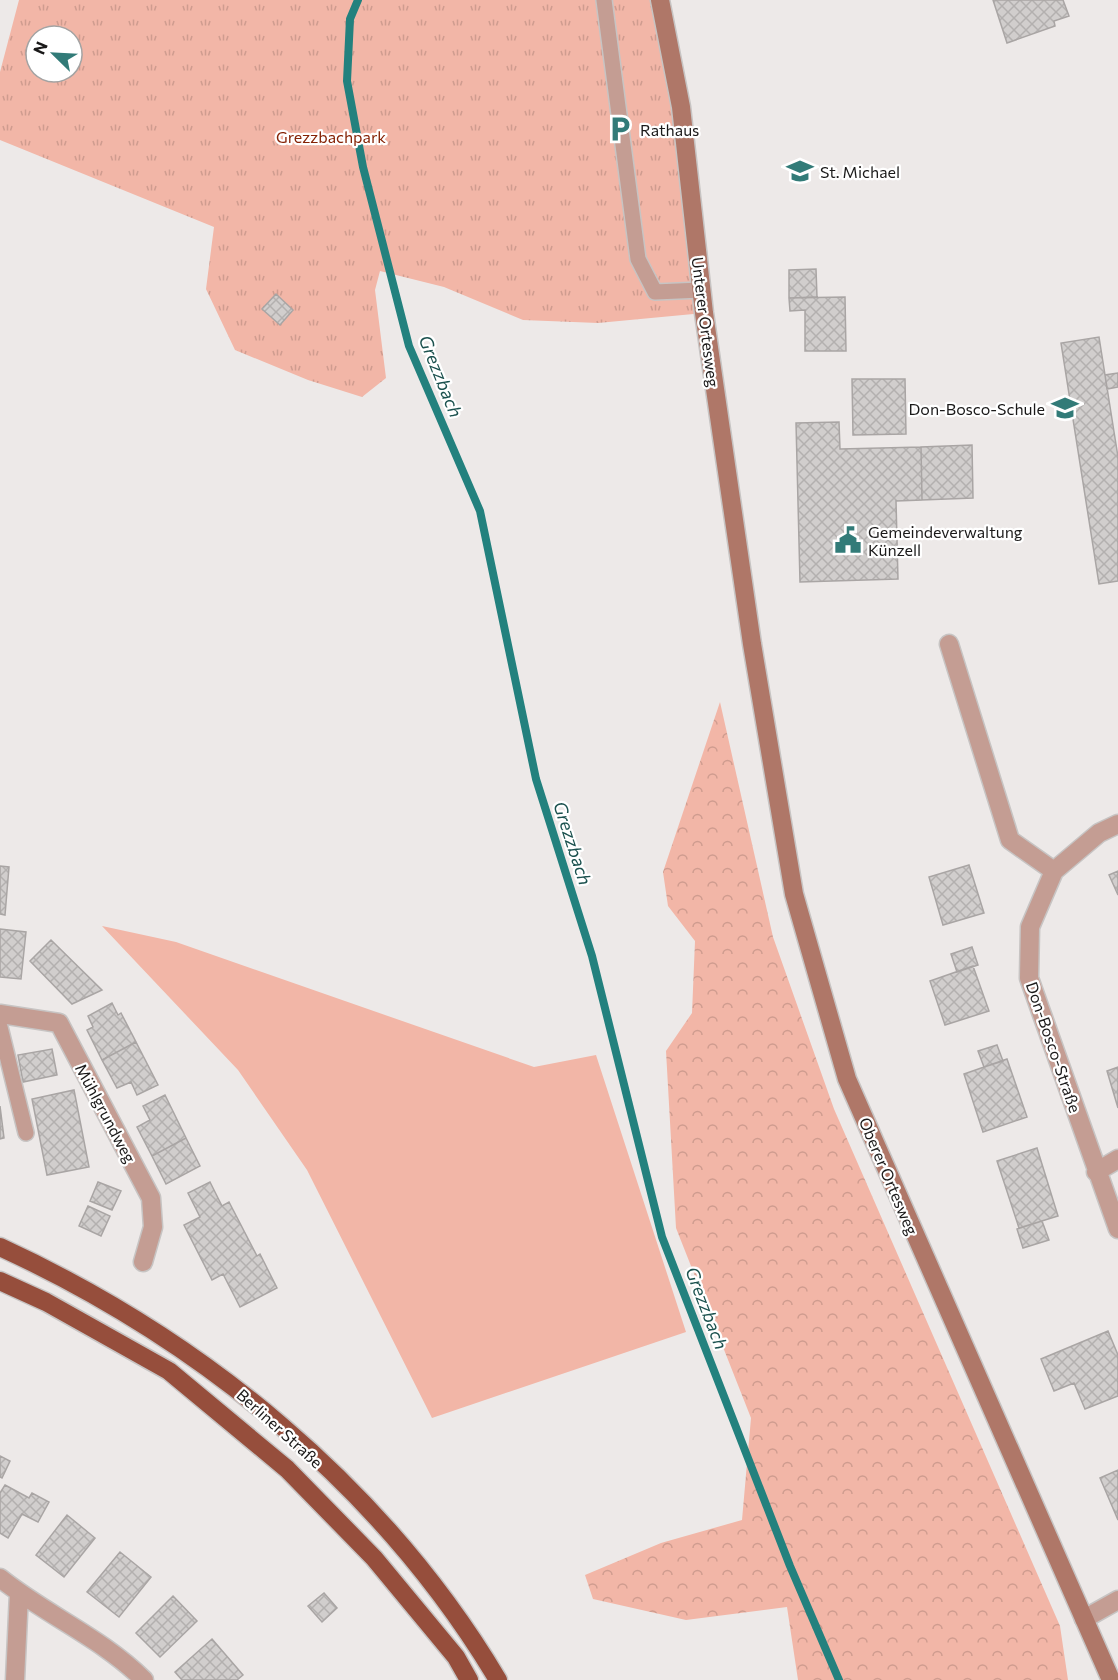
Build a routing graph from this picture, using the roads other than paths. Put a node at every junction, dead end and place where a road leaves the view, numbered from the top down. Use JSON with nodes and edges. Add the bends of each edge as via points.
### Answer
{"nodes":[{"id":1,"x":604,"y":0,"type":"edge"},
{"id":2,"x":660,"y":0,"type":"edge"},
{"id":3,"x":701,"y":290,"type":"junction"},
{"id":4,"x":752,"y":644,"type":"joint"},
{"id":5,"x":950,"y":644,"type":"dead end"},
{"id":6,"x":1118,"y":824,"type":"edge"},
{"id":7,"x":1054,"y":871,"type":"junction"},
{"id":8,"x":0,"y":1014,"type":"edge"},
{"id":9,"x":0,"y":1027,"type":"edge"},
{"id":10,"x":26,"y":1133,"type":"dead end"},
{"id":11,"x":1118,"y":1159,"type":"edge"},
{"id":12,"x":1096,"y":1172,"type":"junction"},
{"id":13,"x":1118,"y":1229,"type":"edge"},
{"id":14,"x":0,"y":1247,"type":"edge"},
{"id":15,"x":143,"y":1262,"type":"dead end"},
{"id":16,"x":0,"y":1281,"type":"edge"},
{"id":17,"x":0,"y":1578,"type":"edge"},
{"id":18,"x":18,"y":1593,"type":"junction"},
{"id":19,"x":1118,"y":1600,"type":"edge"},
{"id":20,"x":1084,"y":1619,"type":"junction"},
{"id":21,"x":15,"y":1680,"type":"edge"},
{"id":22,"x":144,"y":1680,"type":"edge"},
{"id":23,"x":469,"y":1680,"type":"edge"},
{"id":24,"x":498,"y":1680,"type":"edge"},
{"id":25,"x":1111,"y":1680,"type":"edge"}],
"edges":[{"from":1,"to":3,"type":"lane","via":[[638,259],[655,292]]},
{"from":2,"to":3,"type":"main road","name":"Unterer Ortesweg","via":[[681,107]]},
{"from":3,"to":4,"type":"main road","name":"Unterer Ortesweg"},
{"from":4,"to":20,"type":"main road","name":"Oberer Ortesweg","via":[[794,894],[847,1080]]},
{"from":5,"to":7,"type":"street","via":[[1010,840]]},
{"from":6,"to":7,"type":"street","name":"Don-Bosco-Straße","via":[[1099,833]]},
{"from":7,"to":12,"type":"street","name":"Don-Bosco-Straße","via":[[1030,927],[1029,978]]},
{"from":8,"to":15,"type":"street","name":"Mühlgrundweg","via":[[59,1023],[151,1198],[153,1227]]},
{"from":9,"to":10,"type":"lane"},
{"from":11,"to":12,"type":"street"},
{"from":12,"to":13,"type":"street","name":"Don-Bosco-Straße"},
{"from":14,"to":24,"type":"highway","name":"Berliner Straße","via":[[53,1272],[185,1349],[296,1438],[397,1540],[477,1645]]},
{"from":16,"to":23,"type":"highway","name":"Berliner Straße","via":[[46,1302],[169,1371],[287,1468],[374,1558],[456,1657]]},
{"from":17,"to":18,"type":"street"},
{"from":18,"to":21,"type":"street"},
{"from":18,"to":22,"type":"street","via":[[79,1629]]},
{"from":19,"to":20,"type":"street"},
{"from":20,"to":25,"type":"main road","name":"Oberer Ortesweg"}]}
